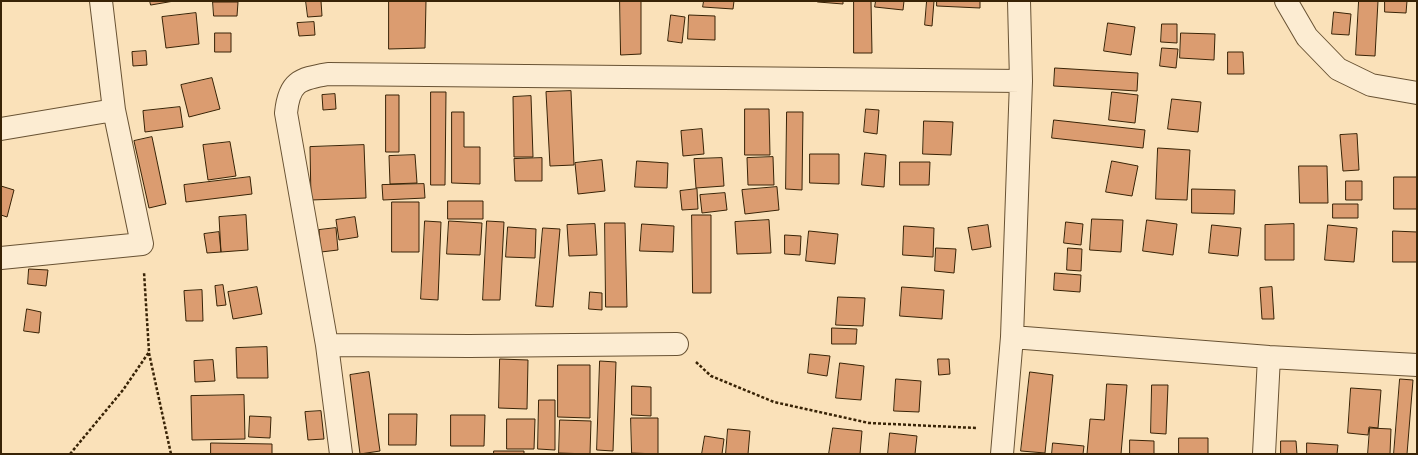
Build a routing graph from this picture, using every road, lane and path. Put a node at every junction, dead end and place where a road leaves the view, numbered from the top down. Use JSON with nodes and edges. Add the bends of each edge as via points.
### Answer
{"nodes":[{"id":1,"x":101,"y":1,"type":"edge"},
{"id":2,"x":1019,"y":1,"type":"edge"},
{"id":3,"x":1286,"y":1,"type":"edge"},
{"id":4,"x":1020,"y":81,"type":"junction"},
{"id":5,"x":1417,"y":93,"type":"edge"},
{"id":6,"x":114,"y":110,"type":"junction"},
{"id":7,"x":1,"y":129,"type":"edge"},
{"id":8,"x":142,"y":244,"type":"junction"},
{"id":9,"x":1,"y":258,"type":"edge"},
{"id":10,"x":1012,"y":337,"type":"junction"},
{"id":11,"x":678,"y":344,"type":"joint"},
{"id":12,"x":327,"y":345,"type":"junction"},
{"id":13,"x":149,"y":352,"type":"junction"},
{"id":14,"x":1269,"y":358,"type":"junction"},
{"id":15,"x":1417,"y":365,"type":"edge"},
{"id":16,"x":1004,"y":429,"type":"junction"},
{"id":17,"x":70,"y":454,"type":"edge"},
{"id":18,"x":171,"y":454,"type":"edge"},
{"id":19,"x":341,"y":454,"type":"edge"},
{"id":20,"x":1002,"y":454,"type":"edge"},
{"id":21,"x":1264,"y":454,"type":"edge"}],
"edges":[{"from":1,"to":6,"type":"street"},
{"from":2,"to":4,"type":"street"},
{"from":3,"to":5,"type":"street","via":[[1307,37],[1338,68],[1371,85]]},
{"from":4,"to":10,"type":"street"},
{"from":4,"to":12,"type":"street","via":[[328,74],[305,78],[293,87],[286,113]]},
{"from":6,"to":7,"type":"street"},
{"from":6,"to":8,"type":"street"},
{"from":8,"to":9,"type":"street"},
{"from":8,"to":13,"type":"path"},
{"from":10,"to":14,"type":"street"},
{"from":10,"to":16,"type":"street"},
{"from":11,"to":12,"type":"street"},
{"from":11,"to":16,"type":"path","via":[[710,376],[774,402],[869,423]]},
{"from":12,"to":19,"type":"street"},
{"from":13,"to":17,"type":"path","via":[[124,390]]},
{"from":13,"to":18,"type":"path"},
{"from":14,"to":15,"type":"street"},
{"from":14,"to":21,"type":"street"},
{"from":16,"to":20,"type":"street"}]}
